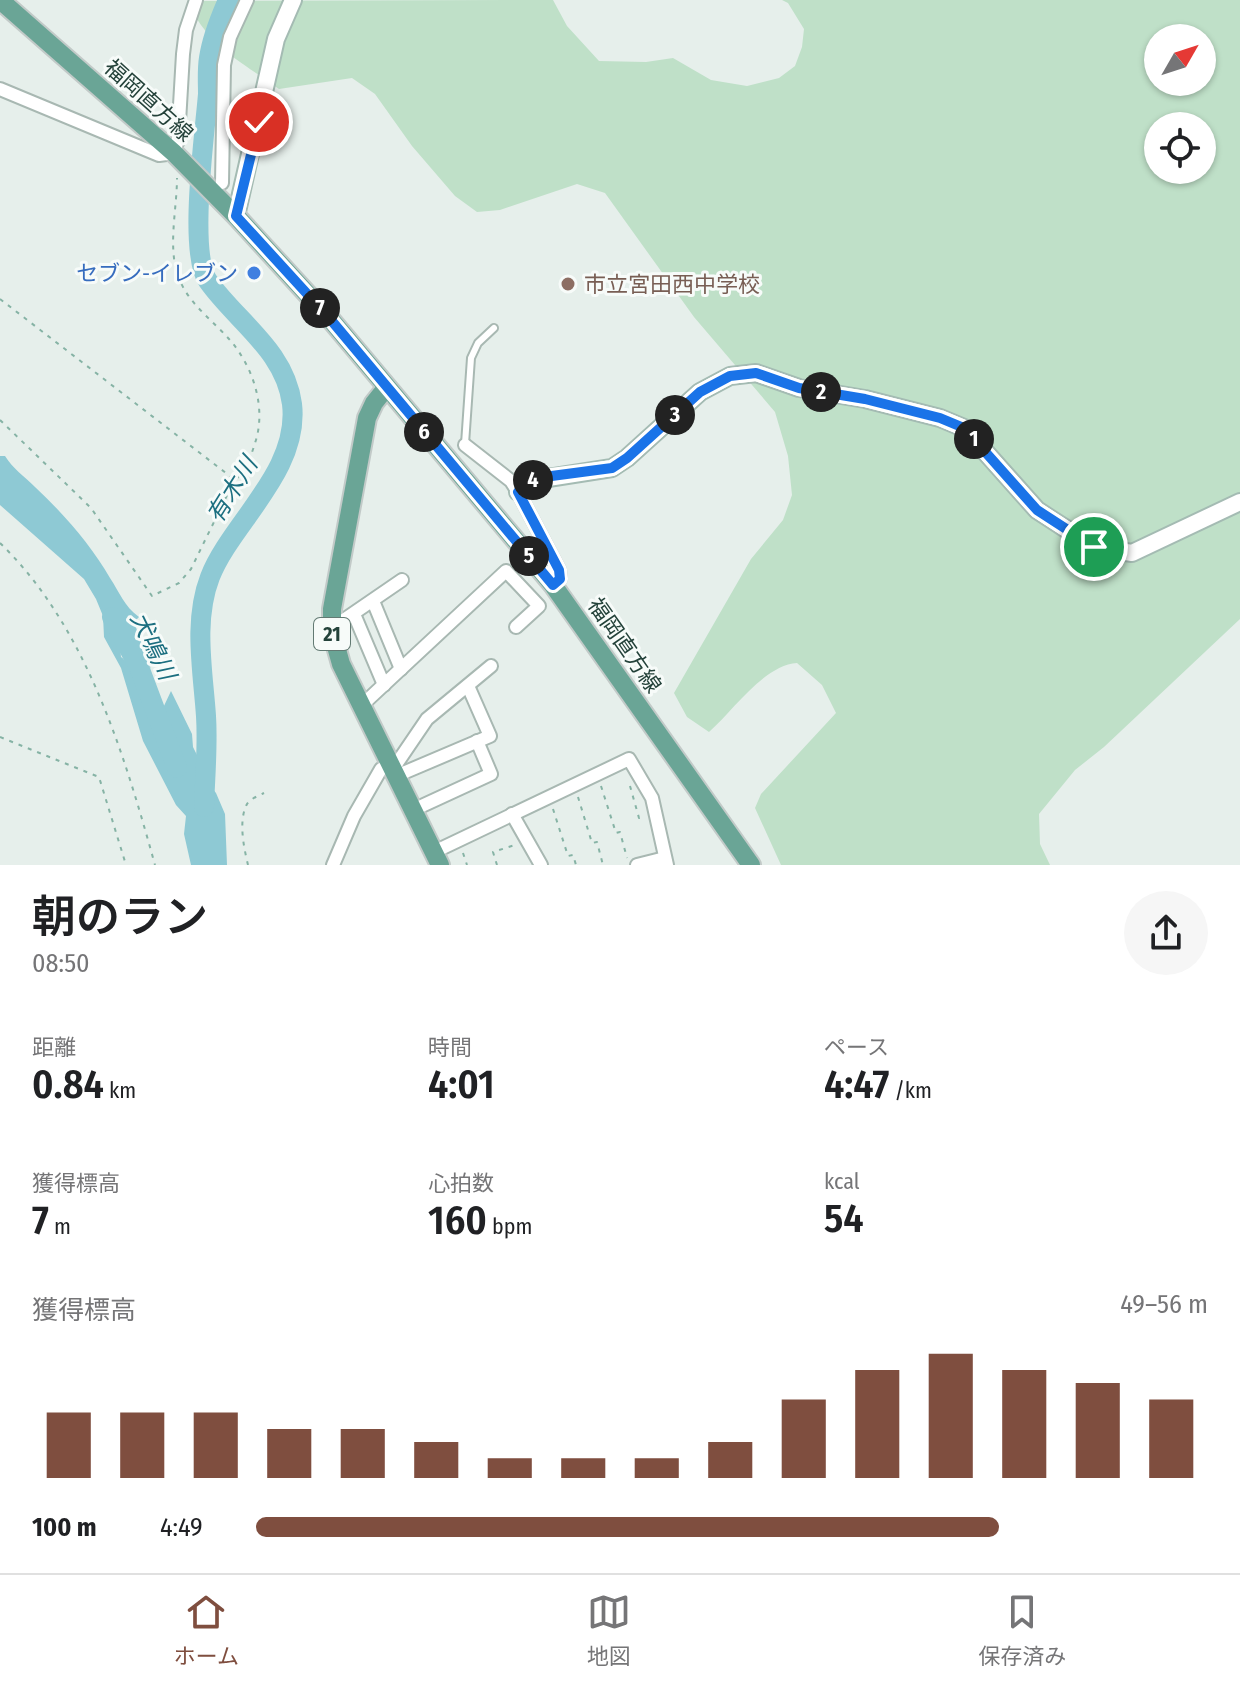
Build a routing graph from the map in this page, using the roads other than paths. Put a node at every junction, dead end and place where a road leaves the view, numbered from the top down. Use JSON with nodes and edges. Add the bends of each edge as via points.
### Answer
{"nodes":[{"id":1,"x":0,"y":0,"type":"edge"},
{"id":2,"x":196,"y":0,"type":"edge"},
{"id":3,"x":247,"y":0,"type":"edge"},
{"id":4,"x":289,"y":1,"type":"edge"},
{"id":5,"x":0,"y":89,"type":"edge"},
{"id":6,"x":178,"y":157,"type":"junction"},
{"id":7,"x":221,"y":191,"type":"junction"},
{"id":8,"x":236,"y":216,"type":"junction"},
{"id":9,"x":494,"y":328,"type":"dead end"},
{"id":10,"x":386,"y":388,"type":"junction"},
{"id":11,"x":465,"y":445,"type":"joint"},
{"id":12,"x":518,"y":492,"type":"junction"},
{"id":13,"x":1240,"y":502,"type":"edge"},
{"id":14,"x":402,"y":580,"type":"dead end"},
{"id":15,"x":553,"y":585,"type":"junction"},
{"id":16,"x":373,"y":601,"type":"junction"},
{"id":17,"x":354,"y":614,"type":"junction"},
{"id":18,"x":516,"y":627,"type":"dead end"},
{"id":19,"x":332,"y":628,"type":"junction"},
{"id":20,"x":491,"y":666,"type":"dead end"},
{"id":21,"x":401,"y":669,"type":"junction"},
{"id":22,"x":384,"y":685,"type":"junction"},
{"id":23,"x":468,"y":686,"type":"junction"},
{"id":24,"x":361,"y":706,"type":"junction"},
{"id":25,"x":477,"y":741,"type":"junction"},
{"id":26,"x":393,"y":770,"type":"junction"},
{"id":27,"x":413,"y":810,"type":"junction"},
{"id":28,"x":512,"y":814,"type":"junction"},
{"id":29,"x":437,"y":858,"type":"edge"},
{"id":30,"x":663,"y":861,"type":"edge"},
{"id":31,"x":333,"y":865,"type":"edge"},
{"id":32,"x":541,"y":865,"type":"edge"},
{"id":33,"x":637,"y":865,"type":"edge"},
{"id":34,"x":751,"y":865,"type":"edge"}],
"edges":[{"from":1,"to":6,"type":"main road","name":"福岡直方線"},
{"from":2,"to":6,"type":"street","via":[[184,42]]},
{"from":3,"to":7,"type":"street","via":[[224,65]]},
{"from":4,"to":8,"type":"street"},
{"from":5,"to":6,"type":"street","via":[[159,155]]},
{"from":6,"to":7,"type":"main road","name":"福岡直方線"},
{"from":7,"to":8,"type":"main road","name":"福岡直方線"},
{"from":8,"to":10,"type":"main road","name":"福岡直方線"},
{"from":9,"to":11,"type":"lane","via":[[471,358]]},
{"from":10,"to":15,"type":"main road","name":"福岡直方線"},
{"from":10,"to":19,"type":"main road","number":"21","via":[[367,418]]},
{"from":11,"to":12,"type":"street"},
{"from":12,"to":13,"type":"street","via":[[529,481],[544,477],[612,468],[700,392],[730,376],[756,373],[964,428],[1037,510],[1094,547],[1132,553]]},
{"from":12,"to":15,"type":"street","via":[[559,570],[560,579]]},
{"from":14,"to":16,"type":"street"},
{"from":15,"to":34,"type":"main road","name":"福岡直方線"},
{"from":16,"to":17,"type":"street"},
{"from":16,"to":21,"type":"street"},
{"from":17,"to":19,"type":"street"},
{"from":17,"to":22,"type":"street"},
{"from":18,"to":21,"type":"street","via":[[539,606],[506,571]]},
{"from":19,"to":24,"type":"main road","number":"21","via":[[341,664]]},
{"from":20,"to":23,"type":"street"},
{"from":21,"to":22,"type":"street"},
{"from":22,"to":24,"type":"street"},
{"from":23,"to":25,"type":"street","via":[[490,736]]},
{"from":23,"to":26,"type":"street","via":[[427,719]]},
{"from":24,"to":26,"type":"main road","number":"21"},
{"from":25,"to":26,"type":"street"},
{"from":25,"to":27,"type":"street","via":[[491,774]]},
{"from":26,"to":27,"type":"main road","number":"21"},
{"from":26,"to":31,"type":"street","via":[[381,769]]},
{"from":27,"to":29,"type":"main road","number":"21"},
{"from":28,"to":29,"type":"street","via":[[458,840]]},
{"from":28,"to":30,"type":"street","via":[[629,759],[652,798]]},
{"from":28,"to":32,"type":"street"},
{"from":30,"to":33,"type":"street"}]}
